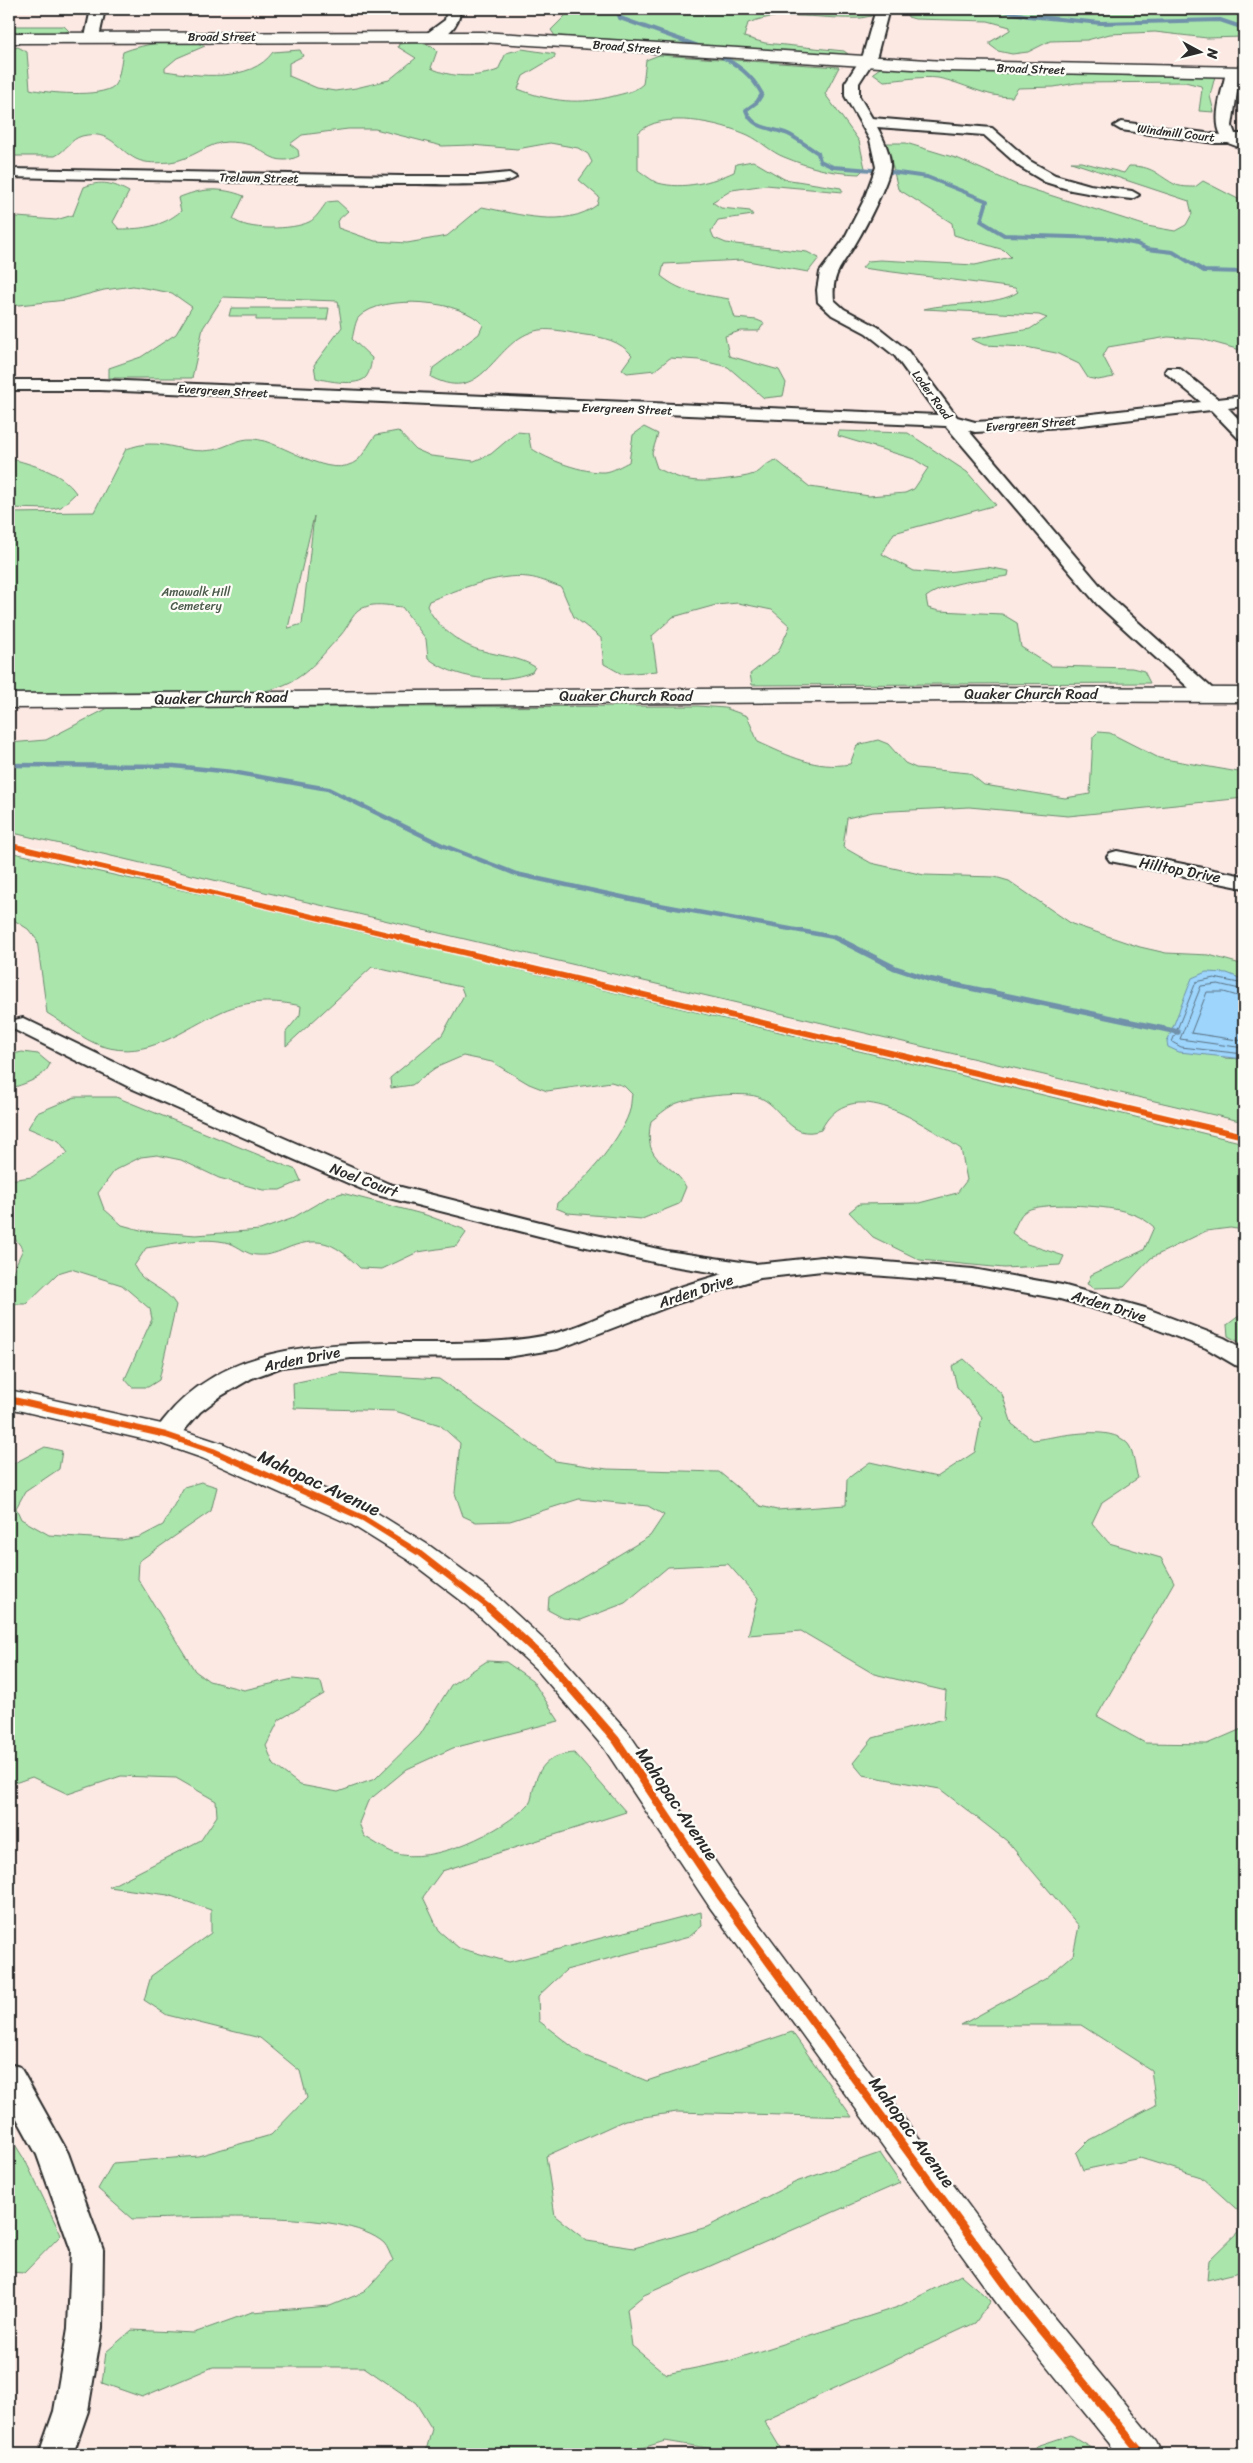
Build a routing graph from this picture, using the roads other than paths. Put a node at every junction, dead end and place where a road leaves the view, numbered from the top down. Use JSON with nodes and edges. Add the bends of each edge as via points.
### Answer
{"nodes":[{"id":1,"x":98,"y":9,"type":"edge"},
{"id":2,"x":452,"y":9,"type":"edge"},
{"id":3,"x":883,"y":13,"type":"edge"},
{"id":4,"x":92,"y":37,"type":"junction"},
{"id":5,"x":431,"y":37,"type":"junction"},
{"id":6,"x":9,"y":38,"type":"edge"},
{"id":7,"x":864,"y":62,"type":"junction"},
{"id":8,"x":1239,"y":72,"type":"edge"},
{"id":9,"x":869,"y":122,"type":"junction"},
{"id":10,"x":1121,"y":126,"type":"dead end"},
{"id":11,"x":1240,"y":141,"type":"edge"},
{"id":12,"x":9,"y":173,"type":"edge"},
{"id":13,"x":509,"y":177,"type":"dead end"},
{"id":14,"x":1132,"y":195,"type":"dead end"},
{"id":15,"x":1173,"y":371,"type":"dead end"},
{"id":16,"x":9,"y":385,"type":"edge"},
{"id":17,"x":1244,"y":401,"type":"edge"},
{"id":18,"x":1215,"y":405,"type":"junction"},
{"id":19,"x":951,"y":421,"type":"junction"},
{"id":20,"x":1244,"y":434,"type":"edge"},
{"id":21,"x":1208,"y":695,"type":"junction"},
{"id":22,"x":1244,"y":695,"type":"edge"},
{"id":23,"x":9,"y":701,"type":"edge"},
{"id":24,"x":1117,"y":857,"type":"dead end"},
{"id":25,"x":1244,"y":882,"type":"edge"},
{"id":26,"x":23,"y":1025,"type":"dead end"},
{"id":27,"x":758,"y":1271,"type":"junction"},
{"id":28,"x":1244,"y":1359,"type":"edge"},
{"id":29,"x":9,"y":1400,"type":"edge"},
{"id":30,"x":166,"y":1435,"type":"junction"},
{"id":31,"x":9,"y":2076,"type":"edge"},
{"id":32,"x":56,"y":2454,"type":"edge"},
{"id":33,"x":1142,"y":2454,"type":"edge"}],
"edges":[{"from":1,"to":4,"type":"street"},
{"from":2,"to":5,"type":"street","via":[[451,22]]},
{"from":3,"to":7,"type":"street","name":"Loder Road","via":[[870,55]]},
{"from":4,"to":5,"type":"street","name":"Broad Street"},
{"from":4,"to":6,"type":"street","name":"Broad Street"},
{"from":5,"to":7,"type":"street","name":"Broad Street","via":[[507,38]]},
{"from":7,"to":8,"type":"street","name":"Broad Street","via":[[1066,70]]},
{"from":7,"to":9,"type":"street","name":"Loder Road","via":[[852,83],[852,96]]},
{"from":8,"to":11,"type":"street","via":[[1225,122],[1226,131]]},
{"from":9,"to":14,"type":"street","via":[[988,131],[1026,164],[1060,184]]},
{"from":9,"to":19,"type":"street","name":"Loder Road","via":[[882,155],[883,167],[850,241],[828,272],[824,296],[838,312],[872,330],[901,353]]},
{"from":10,"to":11,"type":"street","name":"Windmill Court"},
{"from":12,"to":13,"type":"street","name":"Trelawn Street","via":[[392,180]]},
{"from":15,"to":18,"type":"street"},
{"from":16,"to":19,"type":"street","name":"Evergreen Street","via":[[100,385]]},
{"from":17,"to":18,"type":"street","name":"Evergreen Street"},
{"from":18,"to":19,"type":"street","name":"Evergreen Street","via":[[1064,422],[975,427]]},
{"from":18,"to":20,"type":"street"},
{"from":19,"to":21,"type":"street","name":"Loder Road","via":[[1103,600]]},
{"from":21,"to":22,"type":"street","name":"Quaker Church Road"},
{"from":21,"to":23,"type":"street","name":"Quaker Church Road"},
{"from":24,"to":25,"type":"street","name":"Hilltop Drive"},
{"from":26,"to":27,"type":"street","name":"Noel Court","via":[[141,1084],[381,1189],[667,1258]]},
{"from":27,"to":28,"type":"street","name":"Arden Drive","via":[[822,1264],[982,1277],[1062,1292],[1136,1313],[1215,1342]]},
{"from":27,"to":30,"type":"street","name":"Arden Drive","via":[[669,1298],[558,1341],[507,1349],[351,1350],[279,1360],[243,1372],[212,1390],[191,1406]]},
{"from":29,"to":30,"type":"street","name":"Mahopac Avenue"},
{"from":30,"to":33,"type":"street","name":"Mahopac Avenue","via":[[213,1451],[363,1518],[419,1553],[478,1597],[548,1662],[616,1740],[721,1897],[1018,2302]]},
{"from":31,"to":32,"type":"street","via":[[52,2153],[87,2250],[85,2328],[71,2411]]}]}
